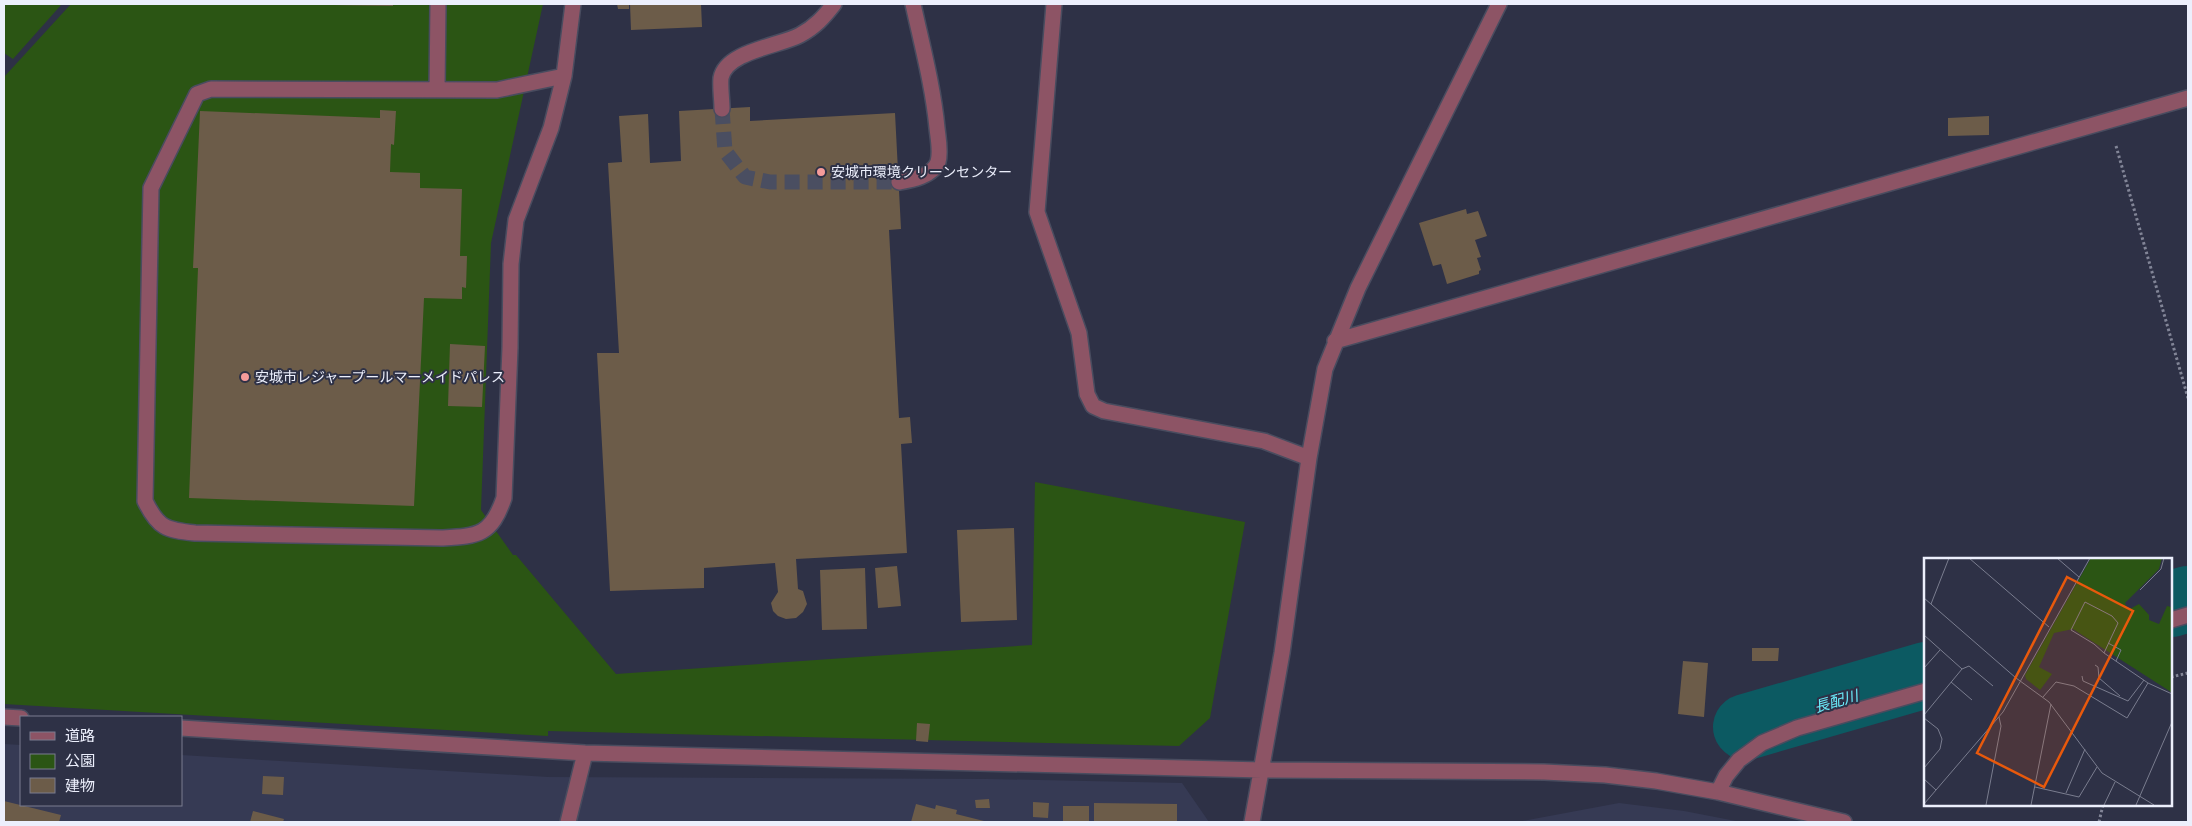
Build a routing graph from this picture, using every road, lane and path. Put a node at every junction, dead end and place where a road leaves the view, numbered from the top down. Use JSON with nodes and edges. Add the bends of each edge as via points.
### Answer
{"nodes":[{"id":1,"x":438,"y":4,"type":"edge"},
{"id":2,"x":573,"y":4,"type":"edge"},
{"id":3,"x":834,"y":4,"type":"edge"},
{"id":4,"x":913,"y":4,"type":"edge"},
{"id":5,"x":1054,"y":4,"type":"edge"},
{"id":6,"x":1500,"y":4,"type":"edge"},
{"id":7,"x":564,"y":76,"type":"junction"},
{"id":8,"x":437,"y":89,"type":"junction"},
{"id":9,"x":2188,"y":98,"type":"edge"},
{"id":10,"x":722,"y":109,"type":"tunnel mouth"},
{"id":11,"x":2109,"y":120,"type":"junction"},
{"id":12,"x":899,"y":182,"type":"tunnel mouth"},
{"id":13,"x":1335,"y":341,"type":"junction"},
{"id":14,"x":2188,"y":398,"type":"edge"},
{"id":15,"x":1309,"y":458,"type":"junction"},
{"id":16,"x":2188,"y":615,"type":"edge"},
{"id":17,"x":2172,"y":620,"type":"edge"},
{"id":18,"x":2188,"y":673,"type":"edge"},
{"id":19,"x":2172,"y":677,"type":"edge"},
{"id":20,"x":1924,"y":692,"type":"edge"},
{"id":21,"x":4,"y":717,"type":"edge"},
{"id":22,"x":20,"y":718,"type":"edge"},
{"id":23,"x":182,"y":728,"type":"edge"},
{"id":24,"x":585,"y":752,"type":"junction"},
{"id":25,"x":1262,"y":770,"type":"junction"},
{"id":26,"x":1718,"y":792,"type":"junction"},
{"id":27,"x":2103,"y":806,"type":"edge"},
{"id":28,"x":568,"y":822,"type":"edge"},
{"id":29,"x":1252,"y":822,"type":"edge"},
{"id":30,"x":1844,"y":822,"type":"edge"},
{"id":31,"x":2099,"y":822,"type":"edge"}],
"edges":[{"from":1,"to":8,"type":"street"},
{"from":2,"to":7,"type":"street"},
{"from":3,"to":10,"type":"street","via":[[819,23],[799,36],[728,64],[721,77]]},
{"from":4,"to":12,"type":"street","via":[[934,95],[938,163],[915,180]]},
{"from":5,"to":15,"type":"street","via":[[1037,212],[1079,334],[1087,394],[1093,406],[1104,411],[1264,441]]},
{"from":6,"to":13,"type":"street"},
{"from":7,"to":8,"type":"street","via":[[497,90]]},
{"from":7,"to":8,"type":"street","via":[[551,128],[516,220],[511,264],[504,498],[497,517],[486,530],[471,537],[441,538],[173,531],[154,518],[146,501],[151,188],[197,94],[211,89]]},
{"from":9,"to":11,"type":"street"},
{"from":11,"to":13,"type":"street"},
{"from":11,"to":14,"type":"path"},
{"from":13,"to":15,"type":"street","via":[[1325,369]]},
{"from":15,"to":25,"type":"street"},
{"from":16,"to":17,"type":"street"},
{"from":18,"to":19,"type":"path"},
{"from":20,"to":26,"type":"street","via":[[1797,728],[1762,743],[1739,760]]},
{"from":21,"to":22,"type":"street"},
{"from":23,"to":24,"type":"street"},
{"from":24,"to":25,"type":"street"},
{"from":24,"to":28,"type":"street"},
{"from":25,"to":26,"type":"street","via":[[1544,772],[1656,781]]},
{"from":25,"to":29,"type":"street"},
{"from":26,"to":30,"type":"street"},
{"from":27,"to":31,"type":"path"}]}
